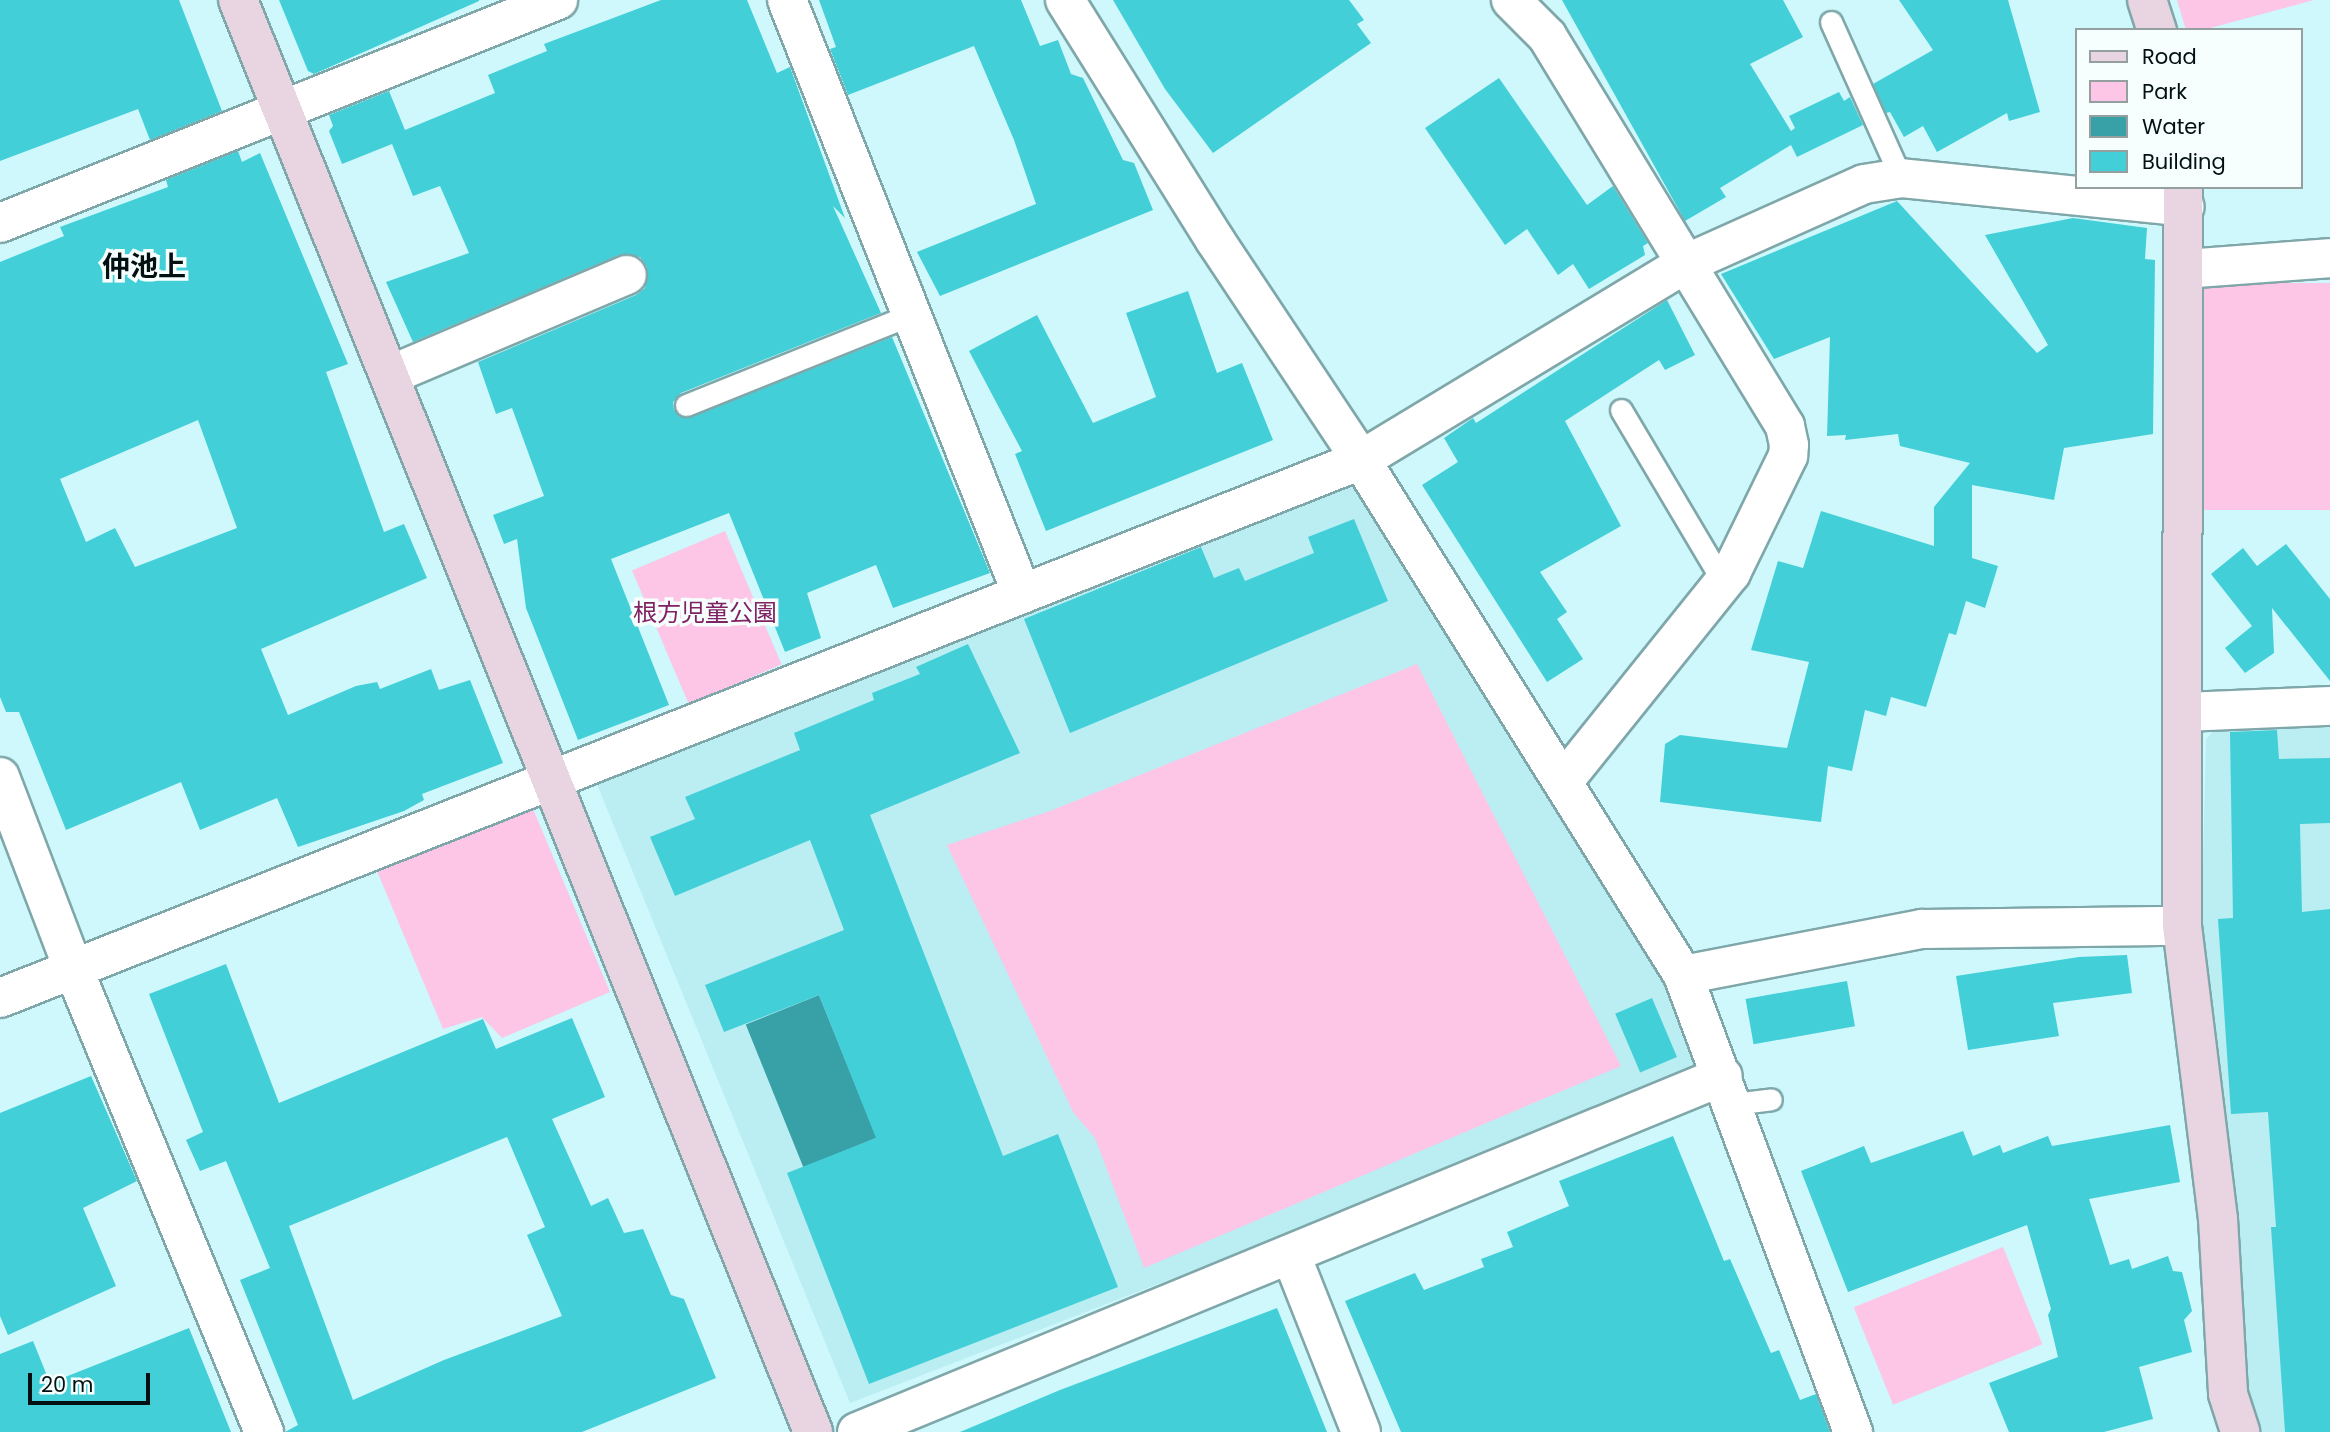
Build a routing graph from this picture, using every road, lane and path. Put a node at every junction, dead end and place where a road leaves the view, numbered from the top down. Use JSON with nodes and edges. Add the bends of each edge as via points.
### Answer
{"nodes":[{"id":1,"x":238,"y":0,"type":"edge"},
{"id":2,"x":558,"y":0,"type":"edge"},
{"id":3,"x":787,"y":0,"type":"edge"},
{"id":4,"x":1065,"y":0,"type":"edge"},
{"id":5,"x":1511,"y":0,"type":"edge"},
{"id":6,"x":2147,"y":0,"type":"edge"},
{"id":7,"x":1831,"y":22,"type":"dead end"},
{"id":8,"x":2156,"y":28,"type":"edge"},
{"id":9,"x":281,"y":110,"type":"junction"},
{"id":10,"x":1901,"y":178,"type":"junction"},
{"id":11,"x":2184,"y":197,"type":"edge"},
{"id":12,"x":0,"y":223,"type":"edge"},
{"id":13,"x":2330,"y":258,"type":"edge"},
{"id":14,"x":1683,"y":265,"type":"junction"},
{"id":15,"x":2185,"y":269,"type":"junction"},
{"id":16,"x":626,"y":275,"type":"dead end"},
{"id":17,"x":910,"y":315,"type":"junction"},
{"id":18,"x":390,"y":375,"type":"junction"},
{"id":19,"x":686,"y":405,"type":"dead end"},
{"id":20,"x":1621,"y":410,"type":"dead end"},
{"id":21,"x":1362,"y":460,"type":"junction"},
{"id":22,"x":1723,"y":582,"type":"junction"},
{"id":23,"x":1022,"y":594,"type":"junction"},
{"id":24,"x":2330,"y":706,"type":"edge"},
{"id":25,"x":2185,"y":712,"type":"junction"},
{"id":26,"x":0,"y":777,"type":"edge"},
{"id":27,"x":550,"y":780,"type":"junction"},
{"id":28,"x":1563,"y":782,"type":"junction"},
{"id":29,"x":2182,"y":926,"type":"junction"},
{"id":30,"x":73,"y":968,"type":"junction"},
{"id":31,"x":1683,"y":975,"type":"junction"},
{"id":32,"x":0,"y":998,"type":"edge"},
{"id":33,"x":1728,"y":1090,"type":"junction"},
{"id":34,"x":1770,"y":1099,"type":"dead end"},
{"id":35,"x":1291,"y":1255,"type":"junction"},
{"id":36,"x":264,"y":1432,"type":"edge"},
{"id":37,"x":813,"y":1432,"type":"edge"},
{"id":38,"x":858,"y":1432,"type":"edge"},
{"id":39,"x":1361,"y":1432,"type":"edge"},
{"id":40,"x":1853,"y":1432,"type":"edge"},
{"id":41,"x":2240,"y":1432,"type":"edge"}],
"edges":[{"from":1,"to":9,"type":"street"},
{"from":2,"to":9,"type":"street"},
{"from":3,"to":17,"type":"street","via":[[870,187]]},
{"from":4,"to":21,"type":"street","via":[[1215,240]]},
{"from":5,"to":14,"type":"street","via":[[1547,36]]},
{"from":6,"to":8,"type":"street"},
{"from":7,"to":10,"type":"lane"},
{"from":9,"to":12,"type":"street"},
{"from":9,"to":18,"type":"street"},
{"from":10,"to":11,"type":"street"},
{"from":10,"to":14,"type":"street","via":[[1864,184]]},
{"from":11,"to":15,"type":"street"},
{"from":13,"to":15,"type":"street"},
{"from":14,"to":21,"type":"street"},
{"from":14,"to":22,"type":"street","via":[[1785,426],[1789,445],[1788,456]]},
{"from":15,"to":25,"type":"street"},
{"from":16,"to":18,"type":"street"},
{"from":17,"to":19,"type":"lane"},
{"from":17,"to":23,"type":"street"},
{"from":18,"to":27,"type":"street"},
{"from":20,"to":22,"type":"lane"},
{"from":21,"to":23,"type":"street"},
{"from":21,"to":28,"type":"street"},
{"from":22,"to":28,"type":"street"},
{"from":23,"to":27,"type":"street"},
{"from":24,"to":25,"type":"street"},
{"from":25,"to":29,"type":"street"},
{"from":26,"to":30,"type":"street"},
{"from":27,"to":30,"type":"street"},
{"from":27,"to":37,"type":"street"},
{"from":28,"to":31,"type":"street"},
{"from":29,"to":31,"type":"street","via":[[1922,929]]},
{"from":29,"to":41,"type":"street","via":[[2218,1219],[2228,1394]]},
{"from":30,"to":32,"type":"street"},
{"from":30,"to":36,"type":"street"},
{"from":31,"to":33,"type":"street"},
{"from":33,"to":34,"type":"lane"},
{"from":33,"to":35,"type":"street"},
{"from":33,"to":40,"type":"street"},
{"from":35,"to":38,"type":"street"},
{"from":35,"to":39,"type":"street"}]}
